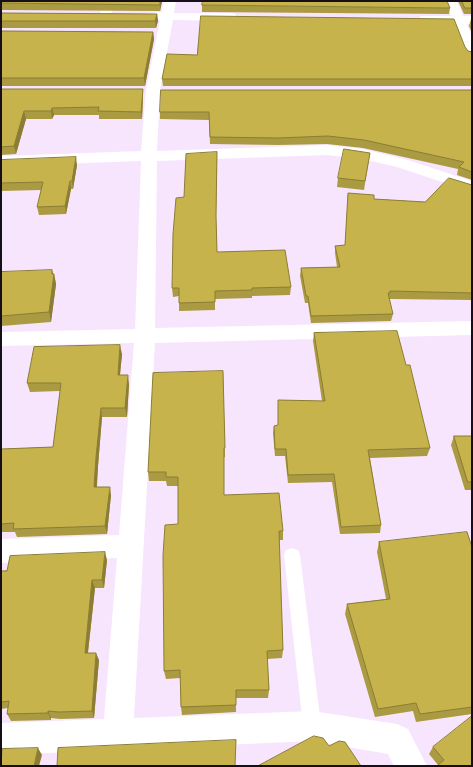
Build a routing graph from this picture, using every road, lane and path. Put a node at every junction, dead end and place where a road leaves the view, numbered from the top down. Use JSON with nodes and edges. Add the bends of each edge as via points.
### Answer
{"nodes":[{"id":1,"x":110,"y":1,"type":"edge"},
{"id":2,"x":451,"y":1,"type":"edge"},
{"id":3,"x":168,"y":9,"type":"edge"},
{"id":4,"x":120,"y":16,"type":"edge"},
{"id":5,"x":143,"y":16,"type":"edge"},
{"id":6,"x":245,"y":17,"type":"edge"},
{"id":7,"x":411,"y":19,"type":"edge"},
{"id":8,"x":459,"y":20,"type":"junction"},
{"id":9,"x":472,"y":20,"type":"edge"},
{"id":10,"x":472,"y":53,"type":"edge"},
{"id":11,"x":149,"y":156,"type":"junction"},
{"id":12,"x":1,"y":161,"type":"edge"},
{"id":13,"x":472,"y":188,"type":"edge"},
{"id":14,"x":472,"y":328,"type":"edge"},
{"id":15,"x":145,"y":336,"type":"junction"},
{"id":16,"x":1,"y":339,"type":"edge"},
{"id":17,"x":130,"y":546,"type":"junction"},
{"id":18,"x":1,"y":551,"type":"edge"},
{"id":19,"x":292,"y":555,"type":"dead end"},
{"id":20,"x":312,"y":726,"type":"junction"},
{"id":21,"x":118,"y":734,"type":"junction"},
{"id":22,"x":1,"y":739,"type":"edge"},
{"id":23,"x":411,"y":766,"type":"edge"}],
"edges":[{"from":1,"to":4,"type":"street","via":[[101,16]]},
{"from":2,"to":8,"type":"street"},
{"from":3,"to":5,"type":"street"},
{"from":3,"to":6,"type":"street"},
{"from":3,"to":11,"type":"street","via":[[156,34]]},
{"from":7,"to":8,"type":"street"},
{"from":8,"to":9,"type":"street"},
{"from":8,"to":10,"type":"street"},
{"from":11,"to":12,"type":"street"},
{"from":11,"to":13,"type":"street","via":[[327,150],[363,154],[402,163]]},
{"from":11,"to":15,"type":"street"},
{"from":14,"to":15,"type":"street"},
{"from":15,"to":16,"type":"street"},
{"from":15,"to":17,"type":"street"},
{"from":17,"to":18,"type":"street"},
{"from":17,"to":21,"type":"street"},
{"from":19,"to":20,"type":"lane"},
{"from":20,"to":21,"type":"street"},
{"from":20,"to":23,"type":"street","via":[[397,740]]},
{"from":21,"to":22,"type":"street"}]}
